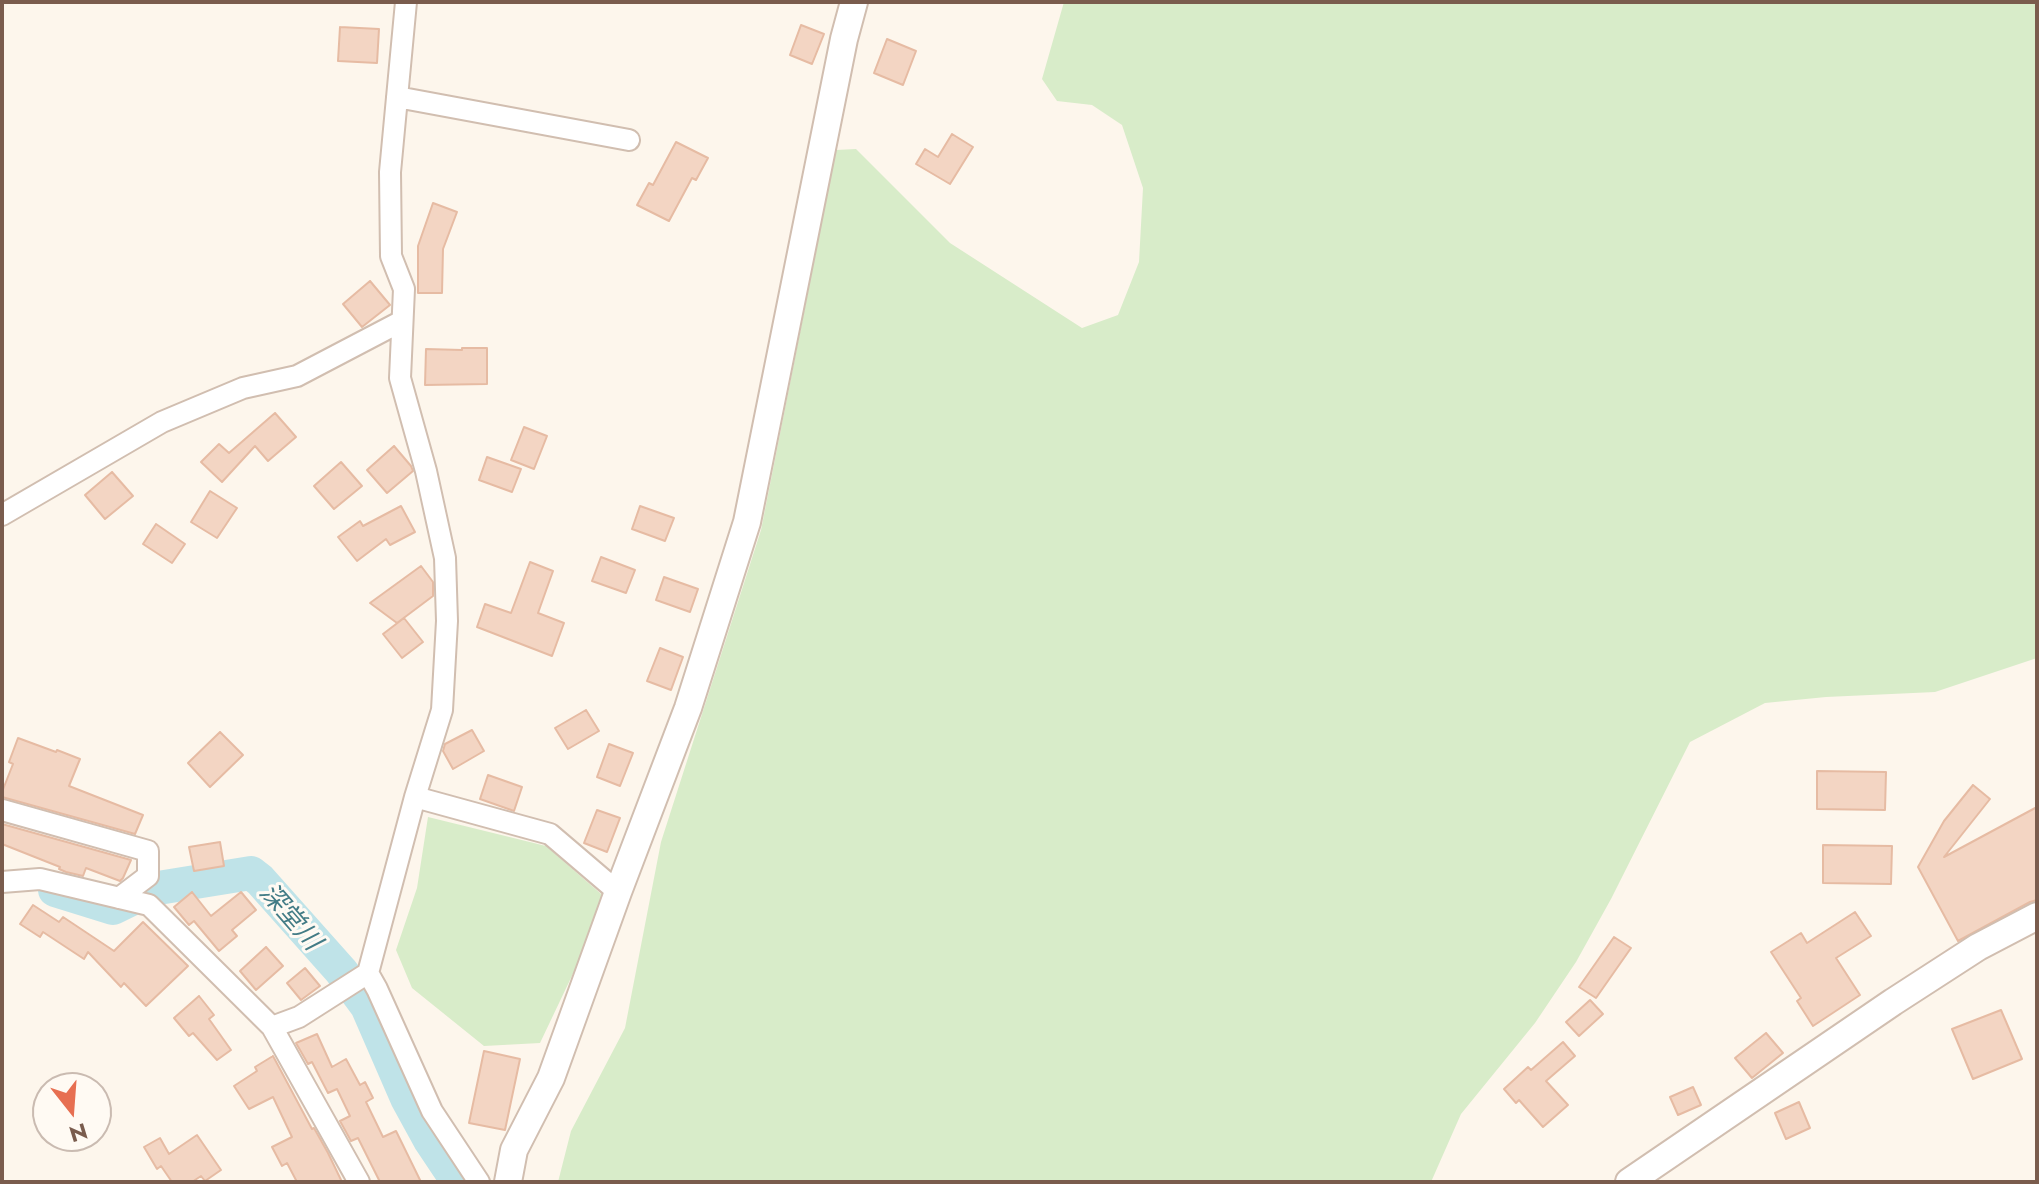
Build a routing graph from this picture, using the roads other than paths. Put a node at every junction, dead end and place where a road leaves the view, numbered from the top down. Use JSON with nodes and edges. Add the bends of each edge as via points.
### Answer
{"nodes":[{"id":1,"x":406,"y":2,"type":"edge"},
{"id":2,"x":854,"y":2,"type":"edge"},
{"id":3,"x":397,"y":97,"type":"junction"},
{"id":4,"x":629,"y":140,"type":"dead end"},
{"id":5,"x":402,"y":321,"type":"junction"},
{"id":6,"x":2,"y":515,"type":"edge"},
{"id":7,"x":415,"y":797,"type":"junction"},
{"id":8,"x":2,"y":810,"type":"edge"},
{"id":9,"x":2,"y":882,"type":"edge"},
{"id":10,"x":618,"y":892,"type":"junction"},
{"id":11,"x":119,"y":898,"type":"junction"},
{"id":12,"x":2037,"y":916,"type":"edge"},
{"id":13,"x":368,"y":973,"type":"junction"},
{"id":14,"x":272,"y":1027,"type":"junction"},
{"id":15,"x":359,"y":1182,"type":"edge"},
{"id":16,"x":479,"y":1182,"type":"edge"},
{"id":17,"x":508,"y":1182,"type":"edge"},
{"id":18,"x":1629,"y":1182,"type":"edge"}],
"edges":[{"from":1,"to":3,"type":"street"},
{"from":2,"to":10,"type":"street","via":[[747,522],[688,708]]},
{"from":3,"to":4,"type":"street"},
{"from":3,"to":5,"type":"street","via":[[390,172],[391,256],[404,289]]},
{"from":5,"to":6,"type":"street","via":[[297,376],[243,388],[162,422]]},
{"from":5,"to":7,"type":"street","via":[[400,378],[445,558],[447,621],[442,710]]},
{"from":7,"to":10,"type":"street","via":[[550,834]]},
{"from":7,"to":13,"type":"street"},
{"from":8,"to":11,"type":"street","via":[[148,851],[148,876]]},
{"from":9,"to":11,"type":"street","via":[[40,879]]},
{"from":10,"to":17,"type":"street","via":[[551,1078],[514,1150]]},
{"from":11,"to":14,"type":"street","via":[[149,905]]},
{"from":12,"to":18,"type":"street","via":[[1893,1002]]},
{"from":13,"to":14,"type":"street","via":[[299,1017]]},
{"from":13,"to":16,"type":"street","via":[[432,1111]]},
{"from":14,"to":15,"type":"street"}]}
